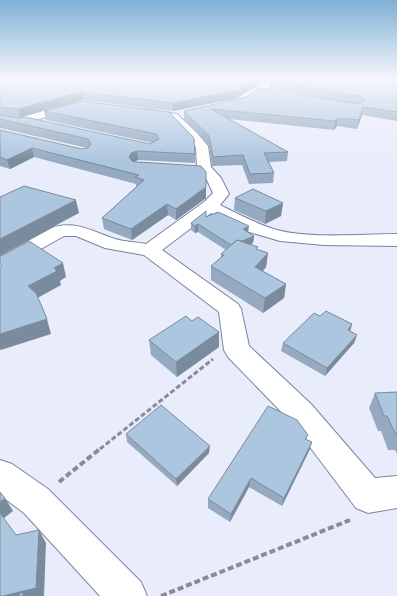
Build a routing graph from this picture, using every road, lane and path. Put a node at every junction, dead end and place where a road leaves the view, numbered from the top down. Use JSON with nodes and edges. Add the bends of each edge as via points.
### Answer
{"nodes":[{"id":1,"x":71,"y":107,"type":"edge"},
{"id":2,"x":129,"y":110,"type":"edge"},
{"id":3,"x":0,"y":119,"type":"edge"},
{"id":4,"x":23,"y":121,"type":"junction"},
{"id":5,"x":45,"y":126,"type":"edge"},
{"id":6,"x":0,"y":131,"type":"edge"},
{"id":7,"x":210,"y":206,"type":"junction"},
{"id":8,"x":397,"y":240,"type":"edge"},
{"id":9,"x":150,"y":250,"type":"junction"},
{"id":10,"x":0,"y":264,"type":"edge"},
{"id":11,"x":235,"y":342,"type":"junction"},
{"id":12,"x":0,"y":475,"type":"edge"},
{"id":13,"x":383,"y":494,"type":"edge"},
{"id":14,"x":36,"y":501,"type":"junction"},
{"id":15,"x":127,"y":596,"type":"edge"},
{"id":16,"x":161,"y":596,"type":"edge"}],
"edges":[{"from":1,"to":4,"type":"street"},
{"from":2,"to":7,"type":"street","via":[[180,114],[202,146],[204,168],[199,170],[214,178],[222,194]]},
{"from":3,"to":4,"type":"street"},
{"from":4,"to":5,"type":"street"},
{"from":4,"to":6,"type":"street"},
{"from":7,"to":8,"type":"street","via":[[237,221],[279,235]]},
{"from":7,"to":9,"type":"street"},
{"from":9,"to":10,"type":"street","via":[[112,244],[78,231],[60,231]]},
{"from":9,"to":11,"type":"street","via":[[230,309]]},
{"from":11,"to":13,"type":"street","via":[[237,350]]},
{"from":11,"to":14,"type":"path"},
{"from":12,"to":14,"type":"street"},
{"from":13,"to":16,"type":"path","via":[[365,514]]},
{"from":14,"to":15,"type":"street"}]}
